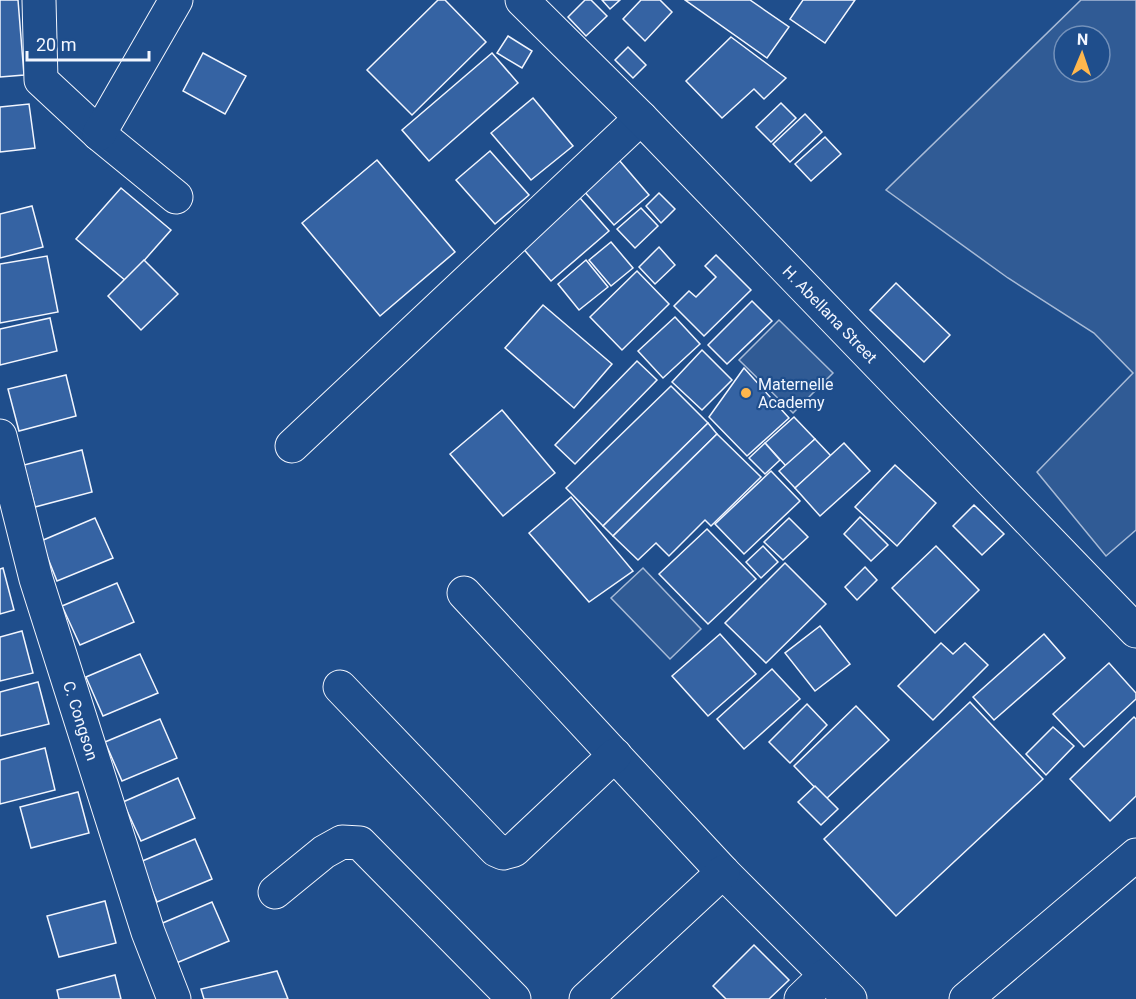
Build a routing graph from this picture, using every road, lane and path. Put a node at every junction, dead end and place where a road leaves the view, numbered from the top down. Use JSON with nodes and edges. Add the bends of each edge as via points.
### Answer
{"nodes":[{"id":1,"x":39,"y":0,"type":"edge"},
{"id":2,"x":176,"y":0,"type":"edge"},
{"id":3,"x":522,"y":0,"type":"edge"},
{"id":4,"x":640,"y":118,"type":"junction"},
{"id":5,"x":99,"y":134,"type":"junction"},
{"id":6,"x":176,"y":197,"type":"dead end"},
{"id":7,"x":0,"y":436,"type":"edge"},
{"id":8,"x":292,"y":446,"type":"dead end"},
{"id":9,"x":464,"y":593,"type":"dead end"},
{"id":10,"x":1136,"y":631,"type":"edge"},
{"id":11,"x":340,"y":687,"type":"dead end"},
{"id":12,"x":615,"y":755,"type":"junction"},
{"id":13,"x":1136,"y":855,"type":"edge"},
{"id":14,"x":723,"y":872,"type":"junction"},
{"id":15,"x":275,"y":892,"type":"dead end"},
{"id":16,"x":826,"y":975,"type":"junction"},
{"id":17,"x":174,"y":999,"type":"edge"},
{"id":18,"x":514,"y":999,"type":"edge"},
{"id":19,"x":586,"y":999,"type":"edge"},
{"id":20,"x":801,"y":999,"type":"edge"},
{"id":21,"x":850,"y":999,"type":"edge"},
{"id":22,"x":966,"y":999,"type":"edge"}],
"edges":[{"from":1,"to":5,"type":"street","via":[[41,80]]},
{"from":2,"to":5,"type":"street"},
{"from":3,"to":4,"type":"street","name":"H. Abellana Street"},
{"from":4,"to":8,"type":"street"},
{"from":4,"to":10,"type":"street","name":"H. Abellana Street"},
{"from":5,"to":6,"type":"street"},
{"from":7,"to":17,"type":"street","name":"C. Congson","via":[[36,579],[148,932]]},
{"from":9,"to":12,"type":"street"},
{"from":11,"to":12,"type":"street","via":[[503,853],[514,850]]},
{"from":12,"to":14,"type":"street"},
{"from":13,"to":22,"type":"street"},
{"from":14,"to":16,"type":"street"},
{"from":14,"to":19,"type":"street"},
{"from":15,"to":18,"type":"street","via":[[324,852],[342,842],[360,843]]},
{"from":16,"to":20,"type":"street"},
{"from":16,"to":21,"type":"street"}]}
